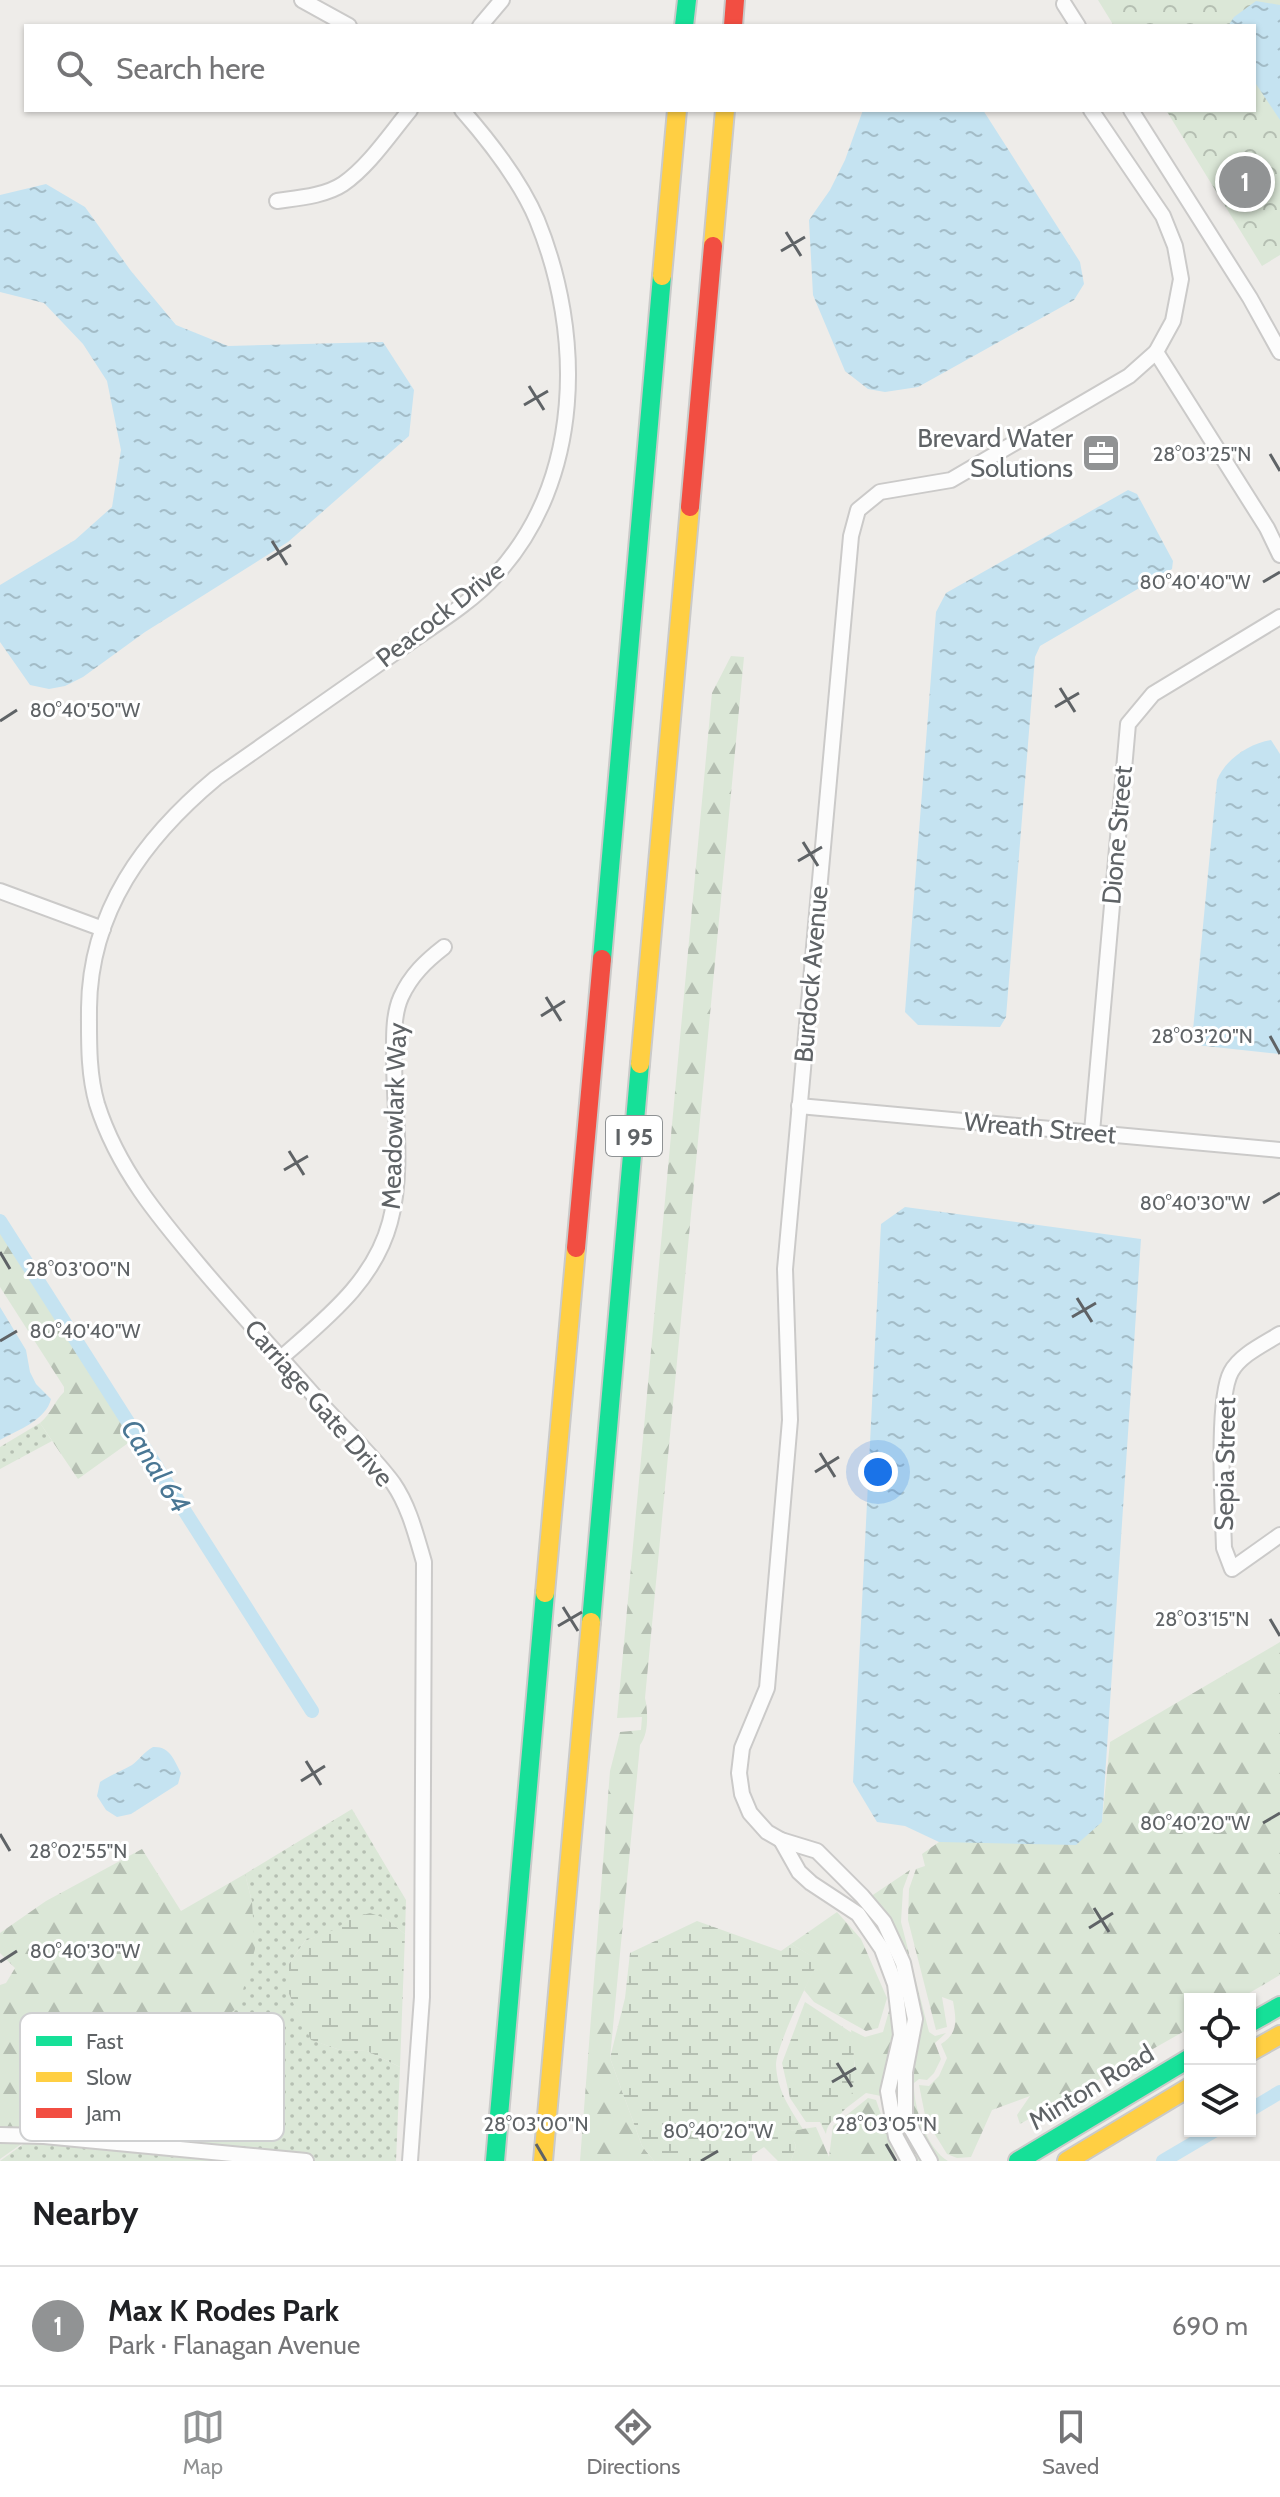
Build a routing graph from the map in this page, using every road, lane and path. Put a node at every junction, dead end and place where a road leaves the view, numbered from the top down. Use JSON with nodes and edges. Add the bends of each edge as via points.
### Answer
{"nodes":[{"id":1,"x":302,"y":0,"type":"edge"},
{"id":2,"x":502,"y":0,"type":"edge"},
{"id":3,"x":687,"y":0,"type":"edge"},
{"id":4,"x":735,"y":0,"type":"edge"},
{"id":5,"x":1064,"y":4,"type":"dead end"},
{"id":6,"x":345,"y":24,"type":"edge"},
{"id":7,"x":482,"y":24,"type":"edge"},
{"id":8,"x":684,"y":24,"type":"edge"},
{"id":9,"x":733,"y":24,"type":"edge"},
{"id":10,"x":1077,"y":24,"type":"edge"},
{"id":11,"x":408,"y":112,"type":"edge"},
{"id":12,"x":464,"y":112,"type":"edge"},
{"id":13,"x":677,"y":112,"type":"edge"},
{"id":14,"x":725,"y":112,"type":"edge"},
{"id":15,"x":1092,"y":112,"type":"edge"},
{"id":16,"x":1132,"y":112,"type":"edge"},
{"id":17,"x":277,"y":201,"type":"dead end"},
{"id":18,"x":1156,"y":352,"type":"junction"},
{"id":19,"x":1280,"y":352,"type":"edge"},
{"id":20,"x":1280,"y":555,"type":"edge"},
{"id":21,"x":1280,"y":617,"type":"edge"},
{"id":22,"x":0,"y":891,"type":"edge"},
{"id":23,"x":103,"y":929,"type":"junction"},
{"id":24,"x":444,"y":947,"type":"dead end"},
{"id":25,"x":799,"y":1106,"type":"junction"},
{"id":26,"x":1092,"y":1132,"type":"junction"},
{"id":27,"x":1280,"y":1150,"type":"edge"},
{"id":28,"x":1280,"y":1334,"type":"edge"},
{"id":29,"x":281,"y":1358,"type":"junction"},
{"id":30,"x":1280,"y":1535,"type":"edge"},
{"id":31,"x":781,"y":1840,"type":"junction"},
{"id":32,"x":832,"y":1864,"type":"junction"},
{"id":33,"x":811,"y":1883,"type":"junction"},
{"id":34,"x":862,"y":1896,"type":"junction"},
{"id":35,"x":853,"y":1911,"type":"junction"},
{"id":36,"x":896,"y":1965,"type":"junction"},
{"id":37,"x":1280,"y":2006,"type":"edge"},
{"id":38,"x":1256,"y":2020,"type":"edge"},
{"id":39,"x":1280,"y":2035,"type":"edge"},
{"id":40,"x":1256,"y":2049,"type":"edge"},
{"id":41,"x":1184,"y":2062,"type":"edge"},
{"id":42,"x":899,"y":2070,"type":"junction"},
{"id":43,"x":1184,"y":2091,"type":"edge"},
{"id":44,"x":0,"y":2135,"type":"edge"},
{"id":45,"x":20,"y":2135,"type":"edge"},
{"id":46,"x":95,"y":2141,"type":"edge"},
{"id":47,"x":299,"y":2161,"type":"edge"},
{"id":48,"x":306,"y":2161,"type":"edge"},
{"id":49,"x":410,"y":2161,"type":"edge"},
{"id":50,"x":495,"y":2161,"type":"edge"},
{"id":51,"x":543,"y":2161,"type":"edge"},
{"id":52,"x":909,"y":2161,"type":"edge"},
{"id":53,"x":930,"y":2161,"type":"edge"},
{"id":54,"x":1018,"y":2161,"type":"edge"},
{"id":55,"x":1067,"y":2161,"type":"edge"}],
"edges":[{"from":1,"to":6,"type":"street"},
{"from":2,"to":7,"type":"street"},
{"from":3,"to":8,"type":"main road"},
{"from":4,"to":9,"type":"main road"},
{"from":5,"to":10,"type":"street"},
{"from":11,"to":17,"type":"street","via":[[341,185]]},
{"from":12,"to":23,"type":"street","name":"Peacock Drive","via":[[506,166],[536,218],[563,309],[568,376],[563,442],[535,524],[493,579],[463,603],[186,803],[134,862]]},
{"from":13,"to":50,"type":"main road","number":"I 95"},
{"from":14,"to":51,"type":"main road","number":"I 95"},
{"from":15,"to":18,"type":"street","name":"Burdock Avenue","via":[[1163,216],[1175,246],[1181,279],[1173,321]]},
{"from":16,"to":19,"type":"street"},
{"from":18,"to":20,"type":"street"},
{"from":18,"to":25,"type":"street","name":"Burdock Avenue","via":[[1129,376],[951,480],[880,492],[858,510],[851,536]]},
{"from":21,"to":26,"type":"street","name":"Dione Street","via":[[1153,694],[1128,724]]},
{"from":22,"to":23,"type":"street"},
{"from":23,"to":29,"type":"street","name":"Carriage Gate Drive","via":[[90,977],[89,1054],[96,1102],[115,1150],[164,1224]]},
{"from":24,"to":29,"type":"street","name":"Meadowlark Way","via":[[412,977],[399,1001],[394,1032],[395,1186],[378,1255],[348,1299]]},
{"from":25,"to":26,"type":"street","name":"Wreath Street"},
{"from":25,"to":31,"type":"street","name":"Burdock Avenue","via":[[785,1269],[790,1420],[767,1688],[742,1748],[739,1773],[750,1813]]},
{"from":26,"to":27,"type":"street","name":"Wreath Street"},
{"from":28,"to":30,"type":"street","name":"Sepia Street","via":[[1231,1371],[1223,1395],[1224,1548],[1232,1569]]},
{"from":29,"to":49,"type":"street","name":"Carriage Gate Drive","via":[[393,1484],[414,1524],[424,1562],[422,1997]]},
{"from":31,"to":32,"type":"street","name":"Burdock Avenue","via":[[817,1851]]},
{"from":31,"to":33,"type":"street","name":"Burdock Avenue"},
{"from":32,"to":33,"type":"street"},
{"from":32,"to":34,"type":"street","name":"Burdock Avenue"},
{"from":33,"to":35,"type":"street","name":"Burdock Avenue"},
{"from":34,"to":35,"type":"street"},
{"from":34,"to":36,"type":"street","name":"Burdock Avenue","via":[[884,1922]]},
{"from":35,"to":36,"type":"street","name":"Burdock Avenue"},
{"from":36,"to":42,"type":"street","name":"Burdock Avenue","via":[[915,2019]]},
{"from":37,"to":38,"type":"main road"},
{"from":39,"to":40,"type":"main road"},
{"from":41,"to":54,"type":"main road","name":"Minton Road"},
{"from":42,"to":52,"type":"street","name":"Burdock Avenue","via":[[888,2091],[896,2137]]},
{"from":42,"to":53,"type":"street","name":"Burdock Avenue","via":[[905,2118]]},
{"from":43,"to":55,"type":"main road","name":"Minton Road"},
{"from":44,"to":45,"type":"street"},
{"from":46,"to":47,"type":"street"},
{"from":47,"to":48,"type":"street"}]}
